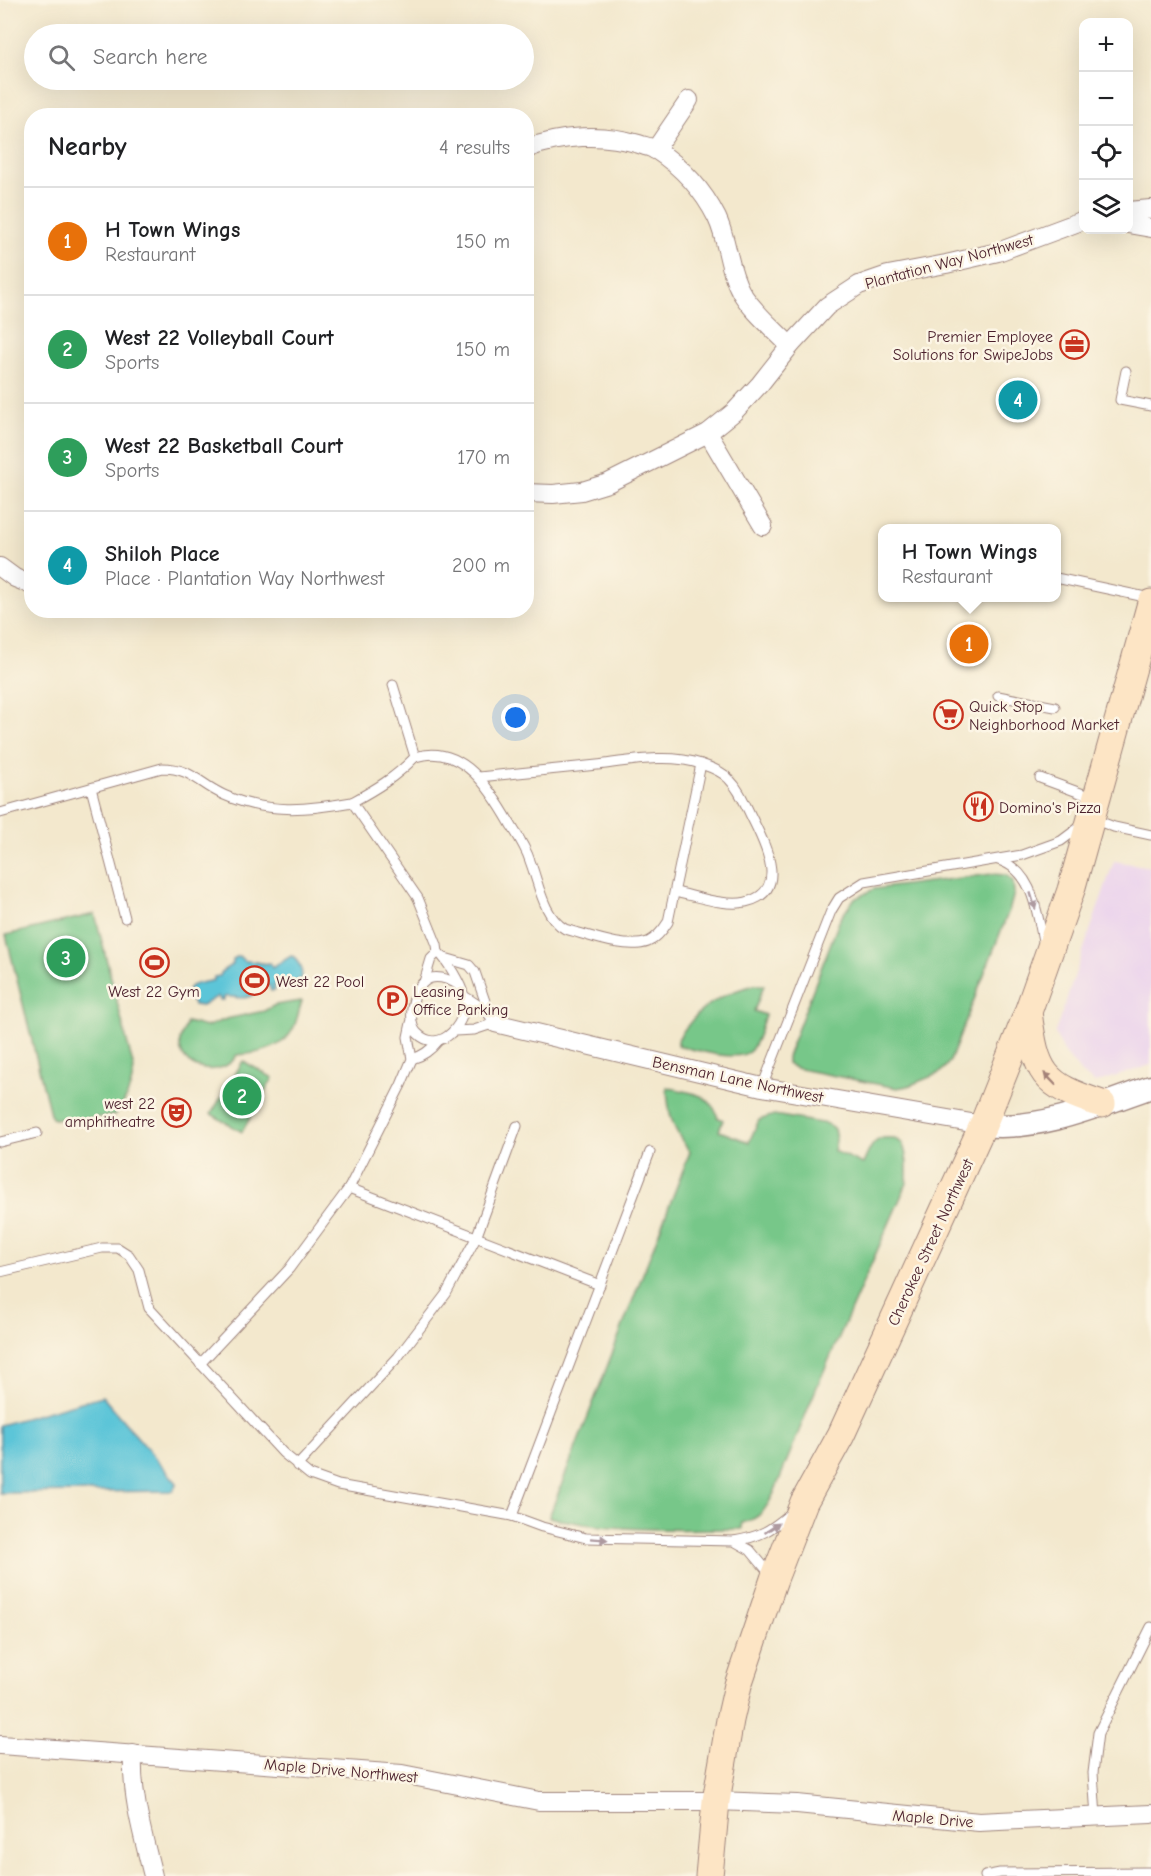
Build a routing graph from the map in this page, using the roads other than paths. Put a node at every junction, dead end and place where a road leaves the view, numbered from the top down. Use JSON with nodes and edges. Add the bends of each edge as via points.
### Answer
{"nodes":[{"id":1,"x":689,"y":100,"type":"dead end"},
{"id":2,"x":534,"y":146,"type":"edge"},
{"id":3,"x":655,"y":150,"type":"junction"},
{"id":4,"x":1151,"y":209,"type":"edge"},
{"id":5,"x":1133,"y":211,"type":"edge"},
{"id":6,"x":1079,"y":222,"type":"edge"},
{"id":7,"x":1133,"y":225,"type":"edge"},
{"id":8,"x":1151,"y":228,"type":"edge"},
{"id":9,"x":790,"y":346,"type":"junction"},
{"id":10,"x":1126,"y":371,"type":"dead end"},
{"id":11,"x":1151,"y":406,"type":"edge"},
{"id":12,"x":708,"y":433,"type":"junction"},
{"id":13,"x":534,"y":493,"type":"edge"},
{"id":14,"x":763,"y":526,"type":"dead end"},
{"id":15,"x":0,"y":567,"type":"edge"},
{"id":16,"x":1061,"y":579,"type":"edge"},
{"id":17,"x":24,"y":582,"type":"edge"},
{"id":18,"x":1151,"y":598,"type":"edge"},
{"id":19,"x":1151,"y":603,"type":"edge"},
{"id":20,"x":393,"y":685,"type":"dead end"},
{"id":21,"x":998,"y":696,"type":"dead end"},
{"id":22,"x":1055,"y":706,"type":"dead end"},
{"id":23,"x":415,"y":756,"type":"junction"},
{"id":24,"x":701,"y":764,"type":"junction"},
{"id":25,"x":479,"y":777,"type":"junction"},
{"id":26,"x":1040,"y":778,"type":"dead end"},
{"id":27,"x":92,"y":788,"type":"junction"},
{"id":28,"x":352,"y":802,"type":"junction"},
{"id":29,"x":1094,"y":809,"type":"junction"},
{"id":30,"x":0,"y":813,"type":"edge"},
{"id":31,"x":1151,"y":835,"type":"edge"},
{"id":32,"x":998,"y":860,"type":"junction"},
{"id":33,"x":675,"y":892,"type":"junction"},
{"id":34,"x":125,"y":918,"type":"dead end"},
{"id":35,"x":442,"y":955,"type":"junction"},
{"id":36,"x":1047,"y":957,"type":"junction"},
{"id":37,"x":424,"y":982,"type":"junction"},
{"id":38,"x":458,"y":985,"type":"junction"},
{"id":39,"x":464,"y":996,"type":"junction"},
{"id":40,"x":1028,"y":1012,"type":"junction"},
{"id":41,"x":493,"y":1019,"type":"junction"},
{"id":42,"x":411,"y":1023,"type":"junction"},
{"id":43,"x":455,"y":1031,"type":"junction"},
{"id":44,"x":438,"y":1041,"type":"junction"},
{"id":45,"x":412,"y":1059,"type":"junction"},
{"id":46,"x":762,"y":1087,"type":"junction"},
{"id":47,"x":1151,"y":1088,"type":"edge"},
{"id":48,"x":1102,"y":1104,"type":"junction"},
{"id":49,"x":984,"y":1125,"type":"junction"},
{"id":50,"x":517,"y":1126,"type":"dead end"},
{"id":51,"x":37,"y":1133,"type":"dead end"},
{"id":52,"x":0,"y":1142,"type":"edge"},
{"id":53,"x":650,"y":1152,"type":"dead end"},
{"id":54,"x":349,"y":1188,"type":"junction"},
{"id":55,"x":476,"y":1238,"type":"junction"},
{"id":56,"x":0,"y":1272,"type":"edge"},
{"id":57,"x":600,"y":1285,"type":"junction"},
{"id":58,"x":200,"y":1364,"type":"junction"},
{"id":59,"x":297,"y":1466,"type":"junction"},
{"id":60,"x":804,"y":1502,"type":"junction"},
{"id":61,"x":512,"y":1516,"type":"junction"},
{"id":62,"x":734,"y":1541,"type":"junction"},
{"id":63,"x":774,"y":1579,"type":"junction"},
{"id":64,"x":1151,"y":1627,"type":"edge"},
{"id":65,"x":0,"y":1745,"type":"edge"},
{"id":66,"x":133,"y":1754,"type":"junction"},
{"id":67,"x":716,"y":1801,"type":"junction"},
{"id":68,"x":1151,"y":1814,"type":"edge"},
{"id":69,"x":1096,"y":1817,"type":"junction"},
{"id":70,"x":1151,"y":1872,"type":"edge"},
{"id":71,"x":153,"y":1876,"type":"edge"},
{"id":72,"x":709,"y":1876,"type":"edge"},
{"id":73,"x":986,"y":1876,"type":"edge"}],
"edges":[{"from":1,"to":3,"type":"street"},
{"from":2,"to":3,"type":"street","via":[[572,138],[618,138]]},
{"from":3,"to":9,"type":"street","via":[[696,183],[708,200],[741,291]]},
{"from":4,"to":5,"type":"street"},
{"from":6,"to":9,"type":"street","name":"Plantation Way Northwest","via":[[998,252],[888,275],[859,285],[827,306]]},
{"from":7,"to":8,"type":"street"},
{"from":9,"to":12,"type":"street","name":"Plantation Way Northwest","via":[[734,412]]},
{"from":10,"to":11,"type":"lane","via":[[1120,400]]},
{"from":12,"to":13,"type":"street","name":"Plantation Way Northwest","via":[[608,483],[582,491]]},
{"from":12,"to":14,"type":"street"},
{"from":15,"to":17,"type":"street"},
{"from":16,"to":18,"type":"lane"},
{"from":19,"to":29,"type":"main road","name":"Cherokee Street Northwest"},
{"from":20,"to":23,"type":"lane"},
{"from":21,"to":22,"type":"lane"},
{"from":23,"to":25,"type":"lane","via":[[447,756]]},
{"from":23,"to":28,"type":"lane","via":[[386,783]]},
{"from":24,"to":25,"type":"lane","via":[[671,759],[638,760]]},
{"from":24,"to":33,"type":"lane"},
{"from":24,"to":33,"type":"lane","via":[[727,776],[737,787],[770,858],[771,873],[762,894],[744,903]]},
{"from":25,"to":33,"type":"lane","via":[[530,859],[550,916],[557,925],[631,945],[649,942],[668,922]]},
{"from":26,"to":29,"type":"lane"},
{"from":27,"to":28,"type":"lane","via":[[162,768],[176,768],[223,795],[252,804],[296,810]]},
{"from":27,"to":30,"type":"lane"},
{"from":27,"to":34,"type":"lane"},
{"from":28,"to":35,"type":"lane","via":[[418,898]]},
{"from":29,"to":31,"type":"lane","via":[[1114,827]]},
{"from":29,"to":32,"type":"lane","via":[[1061,842]]},
{"from":29,"to":36,"type":"main road","name":"Cherokee Street Northwest"},
{"from":32,"to":36,"type":"lane","one_way":true,"via":[[1012,865],[1027,884]]},
{"from":32,"to":46,"type":"lane","via":[[864,882],[839,898]]},
{"from":35,"to":37,"type":"lane","via":[[431,959]]},
{"from":35,"to":38,"type":"lane"},
{"from":35,"to":41,"type":"lane","via":[[469,965],[475,972]]},
{"from":36,"to":40,"type":"main road","name":"Cherokee Street Northwest"},
{"from":37,"to":38,"type":"lane","via":[[447,978]]},
{"from":37,"to":42,"type":"lane","via":[[417,991]]},
{"from":38,"to":39,"type":"lane"},
{"from":39,"to":41,"type":"lane"},
{"from":39,"to":43,"type":"lane"},
{"from":48,"to":40,"type":"main road","one_way":true,"via":[[1068,1092],[1046,1076],[1036,1056]]},
{"from":40,"to":49,"type":"main road","name":"Cherokee Street Northwest"},
{"from":41,"to":43,"type":"lane","via":[[474,1030]]},
{"from":41,"to":46,"type":"street","name":"Bensman Lane Northwest"},
{"from":42,"to":44,"type":"lane","via":[[418,1034]]},
{"from":42,"to":45,"type":"lane","via":[[408,1037]]},
{"from":43,"to":44,"type":"lane"},
{"from":44,"to":45,"type":"lane"},
{"from":45,"to":54,"type":"lane"},
{"from":46,"to":49,"type":"street","name":"Bensman Lane Northwest"},
{"from":47,"to":48,"type":"street"},
{"from":48,"to":49,"type":"street","via":[[1034,1123]]},
{"from":49,"to":60,"type":"main road","name":"Cherokee Street Northwest","via":[[846,1425]]},
{"from":50,"to":55,"type":"lane"},
{"from":51,"to":52,"type":"lane"},
{"from":53,"to":57,"type":"lane"},
{"from":54,"to":55,"type":"lane"},
{"from":54,"to":58,"type":"lane","via":[[289,1269]]},
{"from":55,"to":57,"type":"lane"},
{"from":55,"to":59,"type":"lane","via":[[446,1294],[398,1357]]},
{"from":56,"to":58,"type":"lane","via":[[102,1248],[118,1248],[129,1255],[139,1270],[149,1308]]},
{"from":57,"to":61,"type":"lane"},
{"from":58,"to":59,"type":"lane"},
{"from":59,"to":61,"type":"lane","via":[[338,1485]]},
{"from":62,"to":60,"type":"lane","one_way":true,"via":[[765,1533]]},
{"from":60,"to":63,"type":"main road","name":"Cherokee Street Northwest"},
{"from":61,"to":62,"type":"lane","one_way":true,"via":[[585,1538]]},
{"from":62,"to":63,"type":"lane","via":[[758,1558]]},
{"from":63,"to":67,"type":"main road","name":"Cherokee Street Northwest","via":[[738,1685]]},
{"from":64,"to":69,"type":"lane","via":[[1098,1733],[1093,1773]]},
{"from":65,"to":66,"type":"street","name":"Maple Drive Northwest"},
{"from":66,"to":67,"type":"street","name":"Maple Drive Northwest","via":[[402,1774],[539,1801]]},
{"from":66,"to":71,"type":"street","via":[[135,1806]]},
{"from":67,"to":69,"type":"street","name":"Maple Drive","via":[[797,1804],[979,1822]]},
{"from":67,"to":72,"type":"main road","name":"Cherokee Street Northwest"},
{"from":68,"to":69,"type":"street","name":"Maple Drive"},
{"from":70,"to":73,"type":"lane"}]}
